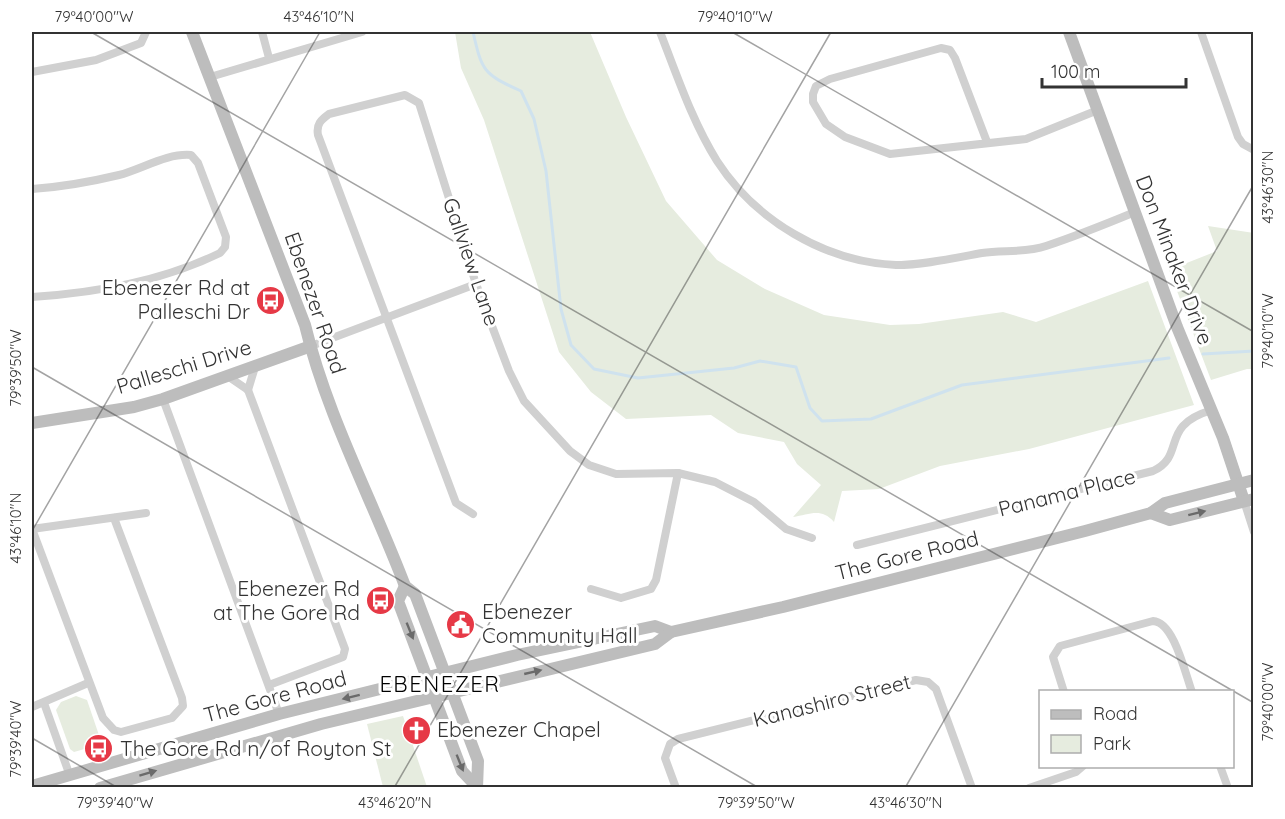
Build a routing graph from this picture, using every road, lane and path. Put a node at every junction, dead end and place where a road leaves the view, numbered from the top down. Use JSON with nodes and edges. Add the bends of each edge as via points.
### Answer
{"nodes":[{"id":1,"x":146,"y":32,"type":"edge"},
{"id":2,"x":192,"y":32,"type":"edge"},
{"id":3,"x":262,"y":32,"type":"edge"},
{"id":4,"x":362,"y":32,"type":"edge"},
{"id":5,"x":660,"y":32,"type":"edge"},
{"id":6,"x":1069,"y":32,"type":"edge"},
{"id":7,"x":1201,"y":32,"type":"edge"},
{"id":8,"x":269,"y":58,"type":"junction"},
{"id":9,"x":32,"y":72,"type":"edge"},
{"id":10,"x":210,"y":77,"type":"junction"},
{"id":11,"x":1098,"y":110,"type":"junction"},
{"id":12,"x":987,"y":142,"type":"junction"},
{"id":13,"x":1254,"y":150,"type":"edge"},
{"id":14,"x":32,"y":189,"type":"edge"},
{"id":15,"x":1135,"y":212,"type":"junction"},
{"id":16,"x":476,"y":284,"type":"junction"},
{"id":17,"x":32,"y":297,"type":"edge"},
{"id":18,"x":387,"y":317,"type":"junction"},
{"id":19,"x":311,"y":346,"type":"junction"},
{"id":20,"x":255,"y":367,"type":"junction"},
{"id":21,"x":229,"y":377,"type":"junction"},
{"id":22,"x":248,"y":390,"type":"junction"},
{"id":23,"x":163,"y":399,"type":"junction"},
{"id":24,"x":1212,"y":410,"type":"junction"},
{"id":25,"x":32,"y":423,"type":"edge"},
{"id":26,"x":678,"y":473,"type":"junction"},
{"id":27,"x":1254,"y":480,"type":"edge"},
{"id":28,"x":1238,"y":484,"type":"junction"},
{"id":29,"x":1249,"y":500,"type":"edge"},
{"id":30,"x":146,"y":513,"type":"dead end"},
{"id":31,"x":1151,"y":513,"type":"junction"},
{"id":32,"x":473,"y":514,"type":"dead end"},
{"id":33,"x":114,"y":518,"type":"junction"},
{"id":34,"x":32,"y":529,"type":"edge"},
{"id":35,"x":1254,"y":532,"type":"edge"},
{"id":36,"x":812,"y":538,"type":"dead end"},
{"id":37,"x":857,"y":545,"type":"dead end"},
{"id":38,"x":405,"y":586,"type":"junction"},
{"id":39,"x":591,"y":589,"type":"dead end"},
{"id":40,"x":670,"y":632,"type":"junction"},
{"id":41,"x":445,"y":673,"type":"junction"},
{"id":42,"x":428,"y":677,"type":"junction"},
{"id":43,"x":88,"y":683,"type":"junction"},
{"id":44,"x":268,"y":685,"type":"junction"},
{"id":45,"x":1063,"y":690,"type":"edge"},
{"id":46,"x":1191,"y":690,"type":"edge"},
{"id":47,"x":452,"y":691,"type":"junction"},
{"id":48,"x":435,"y":695,"type":"junction"},
{"id":49,"x":44,"y":703,"type":"junction"},
{"id":50,"x":32,"y":707,"type":"edge"},
{"id":51,"x":279,"y":714,"type":"junction"},
{"id":52,"x":1081,"y":768,"type":"edge"},
{"id":53,"x":1221,"y":768,"type":"edge"},
{"id":54,"x":70,"y":776,"type":"junction"},
{"id":55,"x":32,"y":786,"type":"edge"},
{"id":56,"x":477,"y":787,"type":"edge"},
{"id":57,"x":100,"y":788,"type":"edge"},
{"id":58,"x":676,"y":788,"type":"edge"},
{"id":59,"x":972,"y":788,"type":"edge"},
{"id":60,"x":1029,"y":788,"type":"edge"},
{"id":61,"x":1227,"y":788,"type":"edge"}],
"edges":[{"from":1,"to":9,"type":"street","via":[[141,43],[96,60]]},
{"from":2,"to":10,"type":"main road","name":"Ebenezer Road"},
{"from":3,"to":8,"type":"street"},
{"from":4,"to":8,"type":"street"},
{"from":5,"to":15,"type":"street","via":[[690,108],[729,177],[777,225],[835,252],[897,265],[1035,249]]},
{"from":6,"to":11,"type":"main road","name":"Don Minaker Drive"},
{"from":7,"to":13,"type":"street","via":[[1238,137]]},
{"from":8,"to":10,"type":"street"},
{"from":10,"to":19,"type":"main road","name":"Ebenezer Road"},
{"from":11,"to":12,"type":"street","via":[[1026,139]]},
{"from":11,"to":15,"type":"main road","name":"Don Minaker Drive"},
{"from":12,"to":12,"type":"street","via":[[950,50],[941,48],[830,79],[816,86],[813,94],[818,113],[835,131],[890,154]]},
{"from":14,"to":17,"type":"street","via":[[83,183],[179,155],[191,155],[198,163],[226,237],[220,254],[157,276],[87,292]]},
{"from":15,"to":24,"type":"main road","name":"Don Minaker Drive"},
{"from":16,"to":18,"type":"street"},
{"from":16,"to":18,"type":"street","name":"Gallview Lane","via":[[419,103],[405,95],[328,114],[317,128],[318,135]]},
{"from":16,"to":26,"type":"street","name":"Gallview Lane","via":[[520,395],[570,451],[589,465],[608,472]]},
{"from":18,"to":19,"type":"street"},
{"from":18,"to":32,"type":"street","via":[[456,503]]},
{"from":19,"to":20,"type":"main road","name":"Palleschi Drive"},
{"from":19,"to":38,"type":"main road","name":"Ebenezer Road","via":[[348,452]]},
{"from":20,"to":21,"type":"main road","name":"Palleschi Drive"},
{"from":20,"to":22,"type":"street"},
{"from":21,"to":22,"type":"street"},
{"from":21,"to":23,"type":"main road","name":"Palleschi Drive"},
{"from":22,"to":44,"type":"street","via":[[345,649],[343,657]]},
{"from":23,"to":25,"type":"main road","name":"Palleschi Drive"},
{"from":23,"to":44,"type":"street"},
{"from":24,"to":28,"type":"main road","name":"Don Minaker Drive"},
{"from":24,"to":37,"type":"street","name":"Panama Place","via":[[1181,425],[1168,460],[1153,471]]},
{"from":26,"to":36,"type":"street","name":"Gallview Lane","via":[[727,487],[754,502],[786,530]]},
{"from":26,"to":39,"type":"street","via":[[651,589],[621,598]]},
{"from":27,"to":28,"type":"main road","name":"The Gore Road"},
{"from":28,"to":29,"type":"main road","name":"Don Minaker Drive"},
{"from":28,"to":31,"type":"main road","name":"The Gore Road","via":[[1165,503]]},
{"from":31,"to":29,"type":"main road","name":"The Gore Road","one_way":true,"via":[[1170,520]]},
{"from":29,"to":35,"type":"street"},
{"from":30,"to":33,"type":"street"},
{"from":31,"to":40,"type":"main road","name":"The Gore Road"},
{"from":33,"to":34,"type":"street"},
{"from":33,"to":43,"type":"street","via":[[183,706],[172,718],[122,732],[114,730],[103,718]]},
{"from":34,"to":43,"type":"street"},
{"from":38,"to":41,"type":"main road","name":"Ebenezer Road","via":[[415,594]]},
{"from":38,"to":42,"type":"main road","name":"Ebenezer Road","one_way":true,"via":[[398,601]]},
{"from":40,"to":41,"type":"main road","name":"The Gore Road","via":[[655,626]]},
{"from":47,"to":40,"type":"main road","name":"The Gore Road","one_way":true,"via":[[655,644]]},
{"from":41,"to":42,"type":"main road","name":"The Gore Road"},
{"from":41,"to":47,"type":"main road","name":"Ebenezer Road"},
{"from":42,"to":48,"type":"main road","name":"Ebenezer Road"},
{"from":42,"to":51,"type":"main road","name":"The Gore Road","one_way":true},
{"from":43,"to":49,"type":"street"},
{"from":44,"to":51,"type":"street"},
{"from":45,"to":46,"type":"street","via":[[1053,657],[1060,646],[1153,621],[1169,630]]},
{"from":47,"to":48,"type":"main road","name":"The Gore Road"},
{"from":47,"to":56,"type":"main road","name":"Ebenezer Road","via":[[478,761]]},
{"from":48,"to":56,"type":"main road","name":"Ebenezer Road","one_way":true,"via":[[462,771]]},
{"from":57,"to":48,"type":"main road","name":"The Gore Road","one_way":true,"via":[[247,744]]},
{"from":49,"to":50,"type":"street"},
{"from":49,"to":54,"type":"street"},
{"from":51,"to":54,"type":"main road","name":"The Gore Road"},
{"from":52,"to":60,"type":"street"},
{"from":53,"to":61,"type":"street"},
{"from":54,"to":55,"type":"main road","name":"The Gore Road"},
{"from":58,"to":59,"type":"street","name":"Kanashiro Street","via":[[665,758],[670,744],[678,739],[916,680],[928,682],[936,689]]}]}
